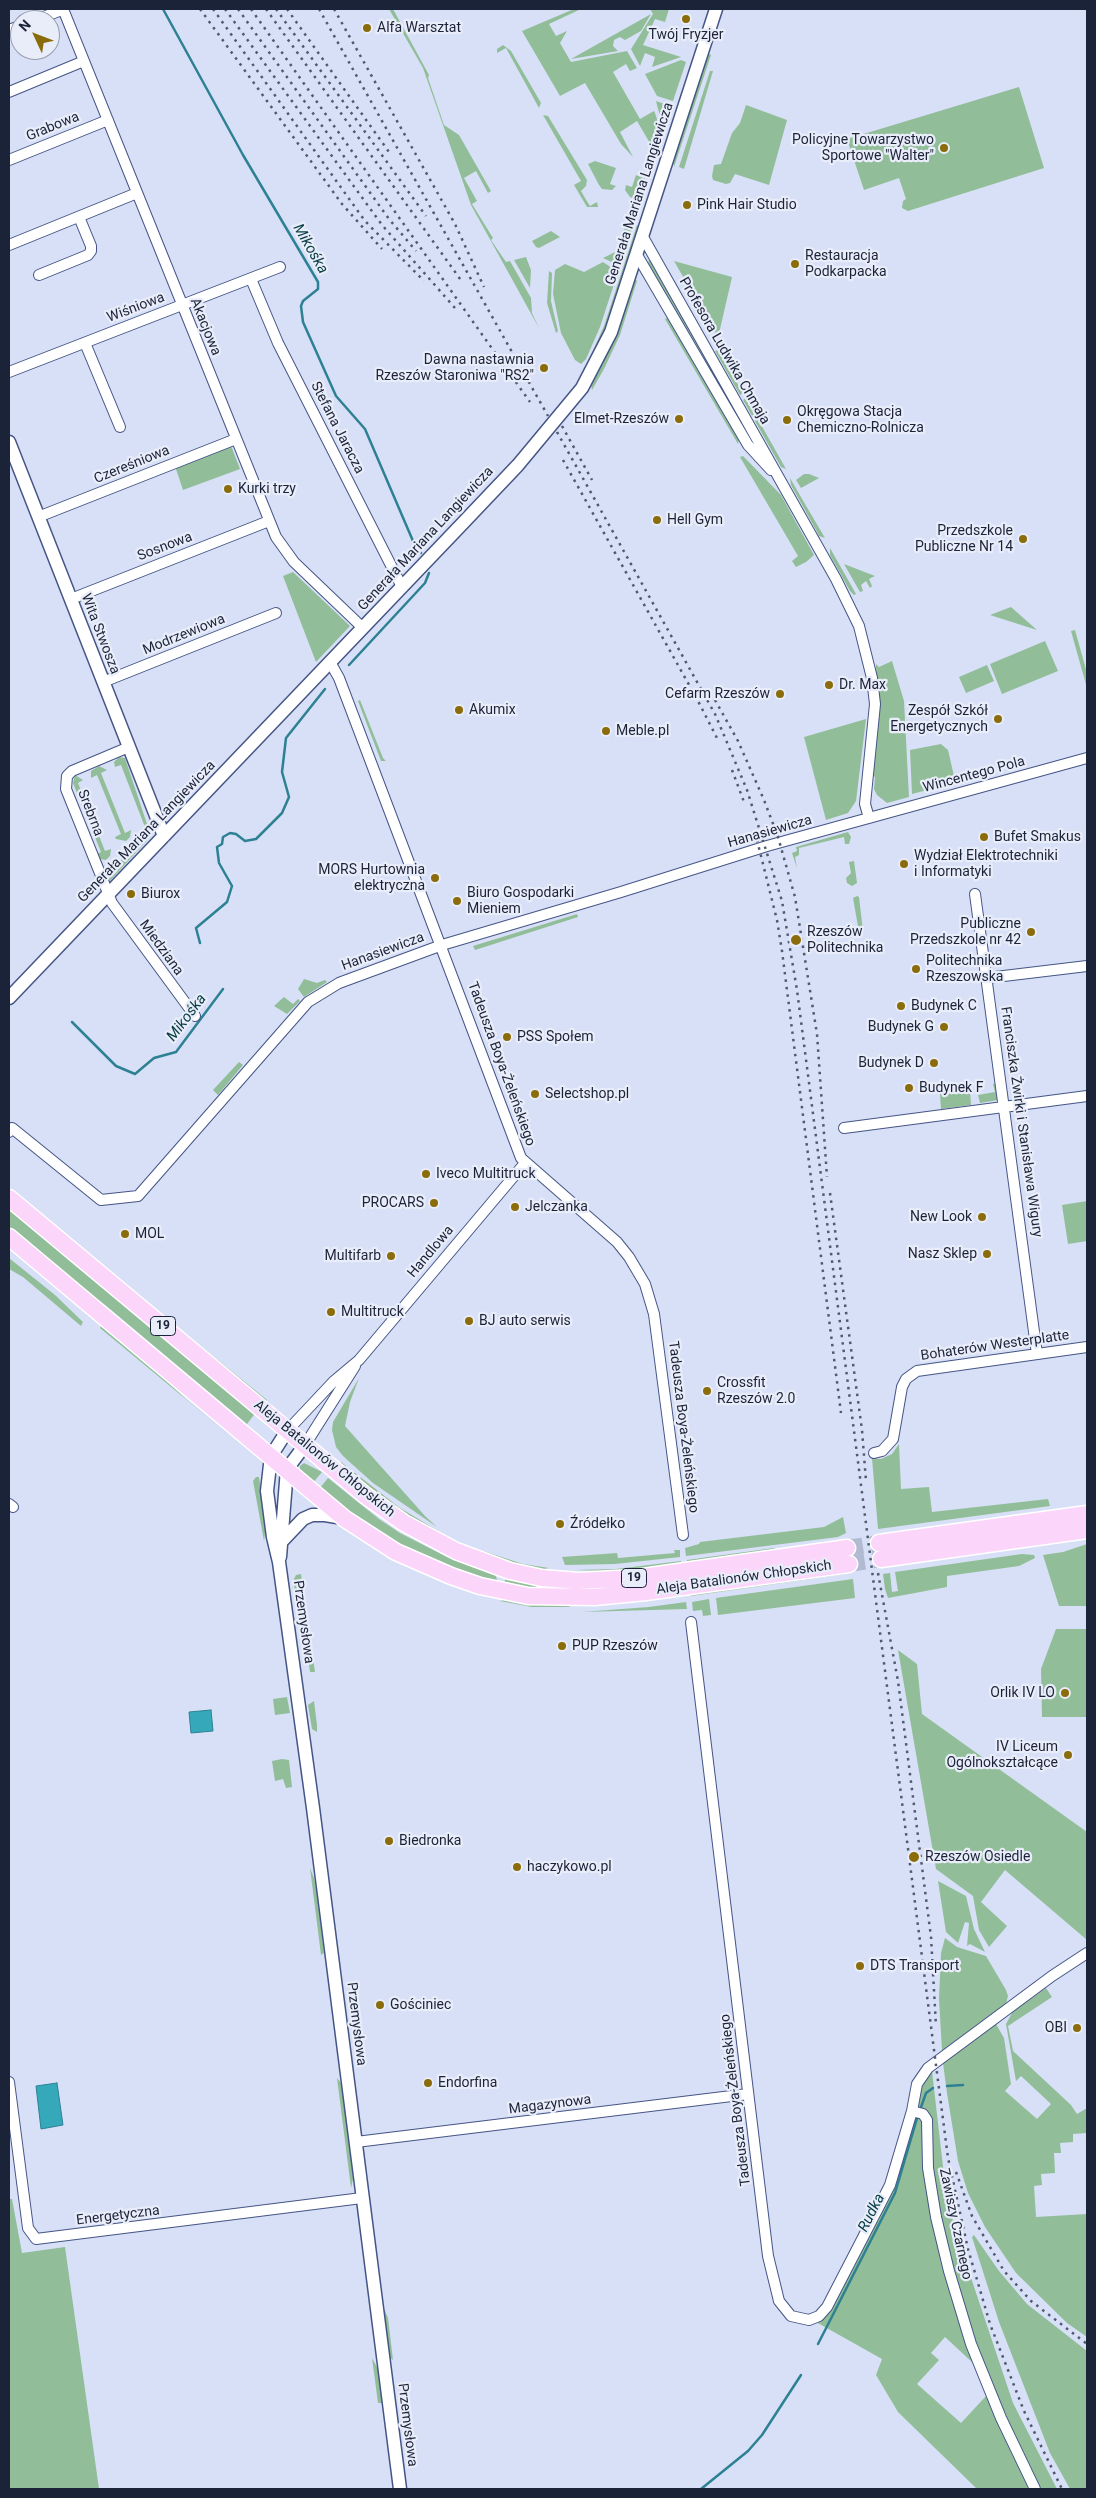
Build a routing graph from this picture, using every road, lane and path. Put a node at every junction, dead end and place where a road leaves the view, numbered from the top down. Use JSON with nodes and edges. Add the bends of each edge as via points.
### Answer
{"nodes":[{"id":1,"x":63,"y":9,"type":"edge"},
{"id":2,"x":716,"y":9,"type":"edge"},
{"id":3,"x":84,"y":61,"type":"junction"},
{"id":4,"x":9,"y":92,"type":"edge"},
{"id":5,"x":108,"y":120,"type":"junction"},
{"id":6,"x":9,"y":160,"type":"edge"},
{"id":7,"x":137,"y":193,"type":"junction"},
{"id":8,"x":79,"y":217,"type":"junction"},
{"id":9,"x":642,"y":237,"type":"junction"},
{"id":10,"x":9,"y":246,"type":"edge"},
{"id":11,"x":636,"y":255,"type":"junction"},
{"id":12,"x":280,"y":267,"type":"dead end"},
{"id":13,"x":39,"y":275,"type":"dead end"},
{"id":14,"x":251,"y":279,"type":"junction"},
{"id":15,"x":181,"y":305,"type":"junction"},
{"id":16,"x":85,"y":343,"type":"junction"},
{"id":17,"x":9,"y":372,"type":"edge"},
{"id":18,"x":120,"y":427,"type":"dead end"},
{"id":19,"x":236,"y":439,"type":"junction"},
{"id":20,"x":9,"y":442,"type":"edge"},
{"id":21,"x":780,"y":480,"type":"junction"},
{"id":22,"x":38,"y":517,"type":"junction"},
{"id":23,"x":269,"y":521,"type":"junction"},
{"id":24,"x":402,"y":587,"type":"junction"},
{"id":25,"x":71,"y":599,"type":"junction"},
{"id":26,"x":276,"y":613,"type":"dead end"},
{"id":27,"x":362,"y":628,"type":"junction"},
{"id":28,"x":330,"y":662,"type":"junction"},
{"id":29,"x":103,"y":682,"type":"junction"},
{"id":30,"x":129,"y":747,"type":"junction"},
{"id":31,"x":1087,"y":758,"type":"edge"},
{"id":32,"x":869,"y":818,"type":"junction"},
{"id":33,"x":164,"y":836,"type":"junction"},
{"id":34,"x":974,"y":894,"type":"dead end"},
{"id":35,"x":108,"y":895,"type":"junction"},
{"id":36,"x":442,"y":945,"type":"junction"},
{"id":37,"x":1087,"y":966,"type":"edge"},
{"id":38,"x":987,"y":978,"type":"junction"},
{"id":39,"x":9,"y":998,"type":"edge"},
{"id":40,"x":195,"y":1016,"type":"dead end"},
{"id":41,"x":1087,"y":1096,"type":"edge"},
{"id":42,"x":1005,"y":1107,"type":"junction"},
{"id":43,"x":844,"y":1128,"type":"dead end"},
{"id":44,"x":9,"y":1132,"type":"edge"},
{"id":45,"x":525,"y":1163,"type":"junction"},
{"id":46,"x":9,"y":1198,"type":"edge"},
{"id":47,"x":9,"y":1237,"type":"edge"},
{"id":48,"x":1087,"y":1347,"type":"edge"},
{"id":49,"x":1037,"y":1354,"type":"junction"},
{"id":50,"x":359,"y":1360,"type":"junction"},
{"id":51,"x":287,"y":1431,"type":"junction"},
{"id":52,"x":305,"y":1446,"type":"junction"},
{"id":53,"x":874,"y":1453,"type":"dead end"},
{"id":54,"x":271,"y":1456,"type":"junction"},
{"id":55,"x":287,"y":1469,"type":"junction"},
{"id":56,"x":1087,"y":1514,"type":"edge"},
{"id":57,"x":345,"y":1519,"type":"junction"},
{"id":58,"x":1087,"y":1530,"type":"edge"},
{"id":59,"x":683,"y":1535,"type":"dead end"},
{"id":60,"x":282,"y":1540,"type":"junction"},
{"id":61,"x":279,"y":1562,"type":"junction"},
{"id":62,"x":691,"y":1622,"type":"dead end"},
{"id":63,"x":1087,"y":1954,"type":"edge"},
{"id":64,"x":9,"y":2082,"type":"edge"},
{"id":65,"x":748,"y":2094,"type":"junction"},
{"id":66,"x":916,"y":2112,"type":"junction"},
{"id":67,"x":356,"y":2142,"type":"junction"},
{"id":68,"x":362,"y":2198,"type":"junction"},
{"id":69,"x":400,"y":2489,"type":"edge"},
{"id":70,"x":1035,"y":2489,"type":"edge"}],
"edges":[{"from":1,"to":3,"type":"street","name":"Akacjowa"},
{"from":2,"to":9,"type":"street","name":"Generała Mariana Langiewicza"},
{"from":3,"to":4,"type":"street"},
{"from":3,"to":5,"type":"street","name":"Akacjowa"},
{"from":5,"to":6,"type":"street","name":"Grabowa"},
{"from":5,"to":7,"type":"street","name":"Akacjowa"},
{"from":7,"to":8,"type":"street"},
{"from":7,"to":15,"type":"street","name":"Akacjowa"},
{"from":8,"to":10,"type":"street"},
{"from":8,"to":13,"type":"street","via":[[91,251]]},
{"from":9,"to":11,"type":"street","name":"Generała Mariana Langiewicza"},
{"from":9,"to":21,"type":"street","name":"Profesora Ludwika Chmaja"},
{"from":11,"to":21,"type":"street","name":"Profesora Ludwika Chmaja","via":[[748,445]]},
{"from":11,"to":24,"type":"street","name":"Generała Mariana Langiewicza","via":[[611,332],[582,388],[518,465]]},
{"from":12,"to":14,"type":"street","name":"Wiśniowa"},
{"from":14,"to":15,"type":"street","name":"Wiśniowa"},
{"from":14,"to":24,"type":"street","name":"Stefana Jaracza","via":[[278,343]]},
{"from":15,"to":16,"type":"street","name":"Wiśniowa"},
{"from":15,"to":19,"type":"street","name":"Akacjowa"},
{"from":16,"to":17,"type":"street","name":"Wiśniowa"},
{"from":16,"to":18,"type":"street"},
{"from":19,"to":22,"type":"street","name":"Czereśniowa"},
{"from":19,"to":23,"type":"street","name":"Akacjowa"},
{"from":20,"to":22,"type":"street","name":"Wita Stwosza"},
{"from":21,"to":32,"type":"street","name":"Profesora Ludwika Chmaja","via":[[860,626],[875,704],[865,804]]},
{"from":22,"to":25,"type":"street","name":"Wita Stwosza"},
{"from":23,"to":25,"type":"street","name":"Sosnowa"},
{"from":23,"to":27,"type":"street","name":"Akacjowa","via":[[287,554]]},
{"from":24,"to":27,"type":"street","name":"Generała Mariana Langiewicza"},
{"from":25,"to":29,"type":"street","name":"Wita Stwosza"},
{"from":26,"to":29,"type":"street","name":"Modrzewiowa"},
{"from":27,"to":28,"type":"street","name":"Generała Mariana Langiewicza"},
{"from":28,"to":33,"type":"street","name":"Generała Mariana Langiewicza"},
{"from":28,"to":36,"type":"street","name":"Tadeusza Boya-Żeleńskiego"},
{"from":29,"to":30,"type":"street","name":"Wita Stwosza"},
{"from":30,"to":33,"type":"street","name":"Wita Stwosza"},
{"from":30,"to":35,"type":"street","name":"Srebrna","via":[[72,771],[65,782]]},
{"from":31,"to":32,"type":"street","name":"Wincentego Pola"},
{"from":32,"to":36,"type":"street","name":"Hanasiewicza"},
{"from":33,"to":35,"type":"street","name":"Generała Mariana Langiewicza"},
{"from":34,"to":38,"type":"street","name":"Franciszka Żwirki i Stanisława Wigury"},
{"from":35,"to":39,"type":"street","name":"Generała Mariana Langiewicza"},
{"from":35,"to":40,"type":"street","name":"Miedziana"},
{"from":36,"to":44,"type":"street","name":"Hanasiewicza","via":[[354,976],[308,1002],[138,1196],[101,1200],[12,1128]]},
{"from":36,"to":45,"type":"street","name":"Tadeusza Boya-Żeleńskiego"},
{"from":37,"to":38,"type":"street"},
{"from":38,"to":42,"type":"street","name":"Franciszka Żwirki i Stanisława Wigury"},
{"from":41,"to":42,"type":"street"},
{"from":42,"to":43,"type":"street"},
{"from":42,"to":49,"type":"street","name":"Franciszka Żwirki i Stanisława Wigury"},
{"from":45,"to":50,"type":"street","name":"Handlowa"},
{"from":45,"to":59,"type":"street","name":"Tadeusza Boya-Żeleńskiego","via":[[617,1242],[645,1284],[654,1314]]},
{"from":46,"to":51,"type":"main road","name":"Aleja Batalionów Chłopskich","number":"19"},
{"from":47,"to":54,"type":"main road","name":"Aleja Batalionów Chłopskich","number":"19"},
{"from":48,"to":49,"type":"street","name":"Bohaterów Westerplatte"},
{"from":49,"to":53,"type":"street","name":"Bohaterów Westerplatte","via":[[912,1374],[902,1387],[893,1439],[882,1451]]},
{"from":50,"to":51,"type":"street","name":"Handlowa","via":[[334,1381]]},
{"from":50,"to":52,"type":"street","name":"Handlowa"},
{"from":51,"to":52,"type":"main road","name":"Aleja Batalionów Chłopskich","number":"19"},
{"from":51,"to":54,"type":"street"},
{"from":52,"to":55,"type":"street"},
{"from":52,"to":57,"type":"main road","name":"Aleja Batalionów Chłopskich","number":"19","via":[[366,1496],[427,1537],[475,1559],[530,1576],[578,1581],[636,1578],[848,1556],[620,1595],[528,1596],[480,1586],[432,1569],[374,1539]]},
{"from":54,"to":55,"type":"main road","name":"Aleja Batalionów Chłopskich","number":"19"},
{"from":54,"to":61,"type":"street","name":"Przemysłowa","via":[[267,1491]]},
{"from":55,"to":57,"type":"main road","name":"Aleja Batalionów Chłopskich","number":"19"},
{"from":55,"to":60,"type":"street","name":"Przemysłowa"},
{"from":56,"to":58,"type":"main road","via":[[880,1551]]},
{"from":57,"to":60,"type":"street","via":[[325,1515],[303,1519]]},
{"from":60,"to":61,"type":"street","name":"Przemysłowa"},
{"from":61,"to":67,"type":"street","name":"Przemysłowa"},
{"from":62,"to":65,"type":"street","name":"Tadeusza Boya-Żeleńskiego"},
{"from":63,"to":66,"type":"street","name":"Zawiszy Czarnego","via":[[1052,1976],[928,2068],[917,2084]]},
{"from":64,"to":68,"type":"street","name":"Energetyczna","via":[[28,2228],[36,2239]]},
{"from":65,"to":66,"type":"street","name":"Tadeusza Boya-Żeleńskiego","via":[[768,2256],[776,2290],[787,2313],[804,2320],[819,2316],[826,2307],[890,2185]]},
{"from":65,"to":67,"type":"street","name":"Magazynowa"},
{"from":66,"to":70,"type":"street","name":"Zawiszy Czarnego","via":[[928,2126],[928,2168],[936,2217],[961,2312],[980,2369]]},
{"from":67,"to":68,"type":"street","name":"Przemysłowa"},
{"from":68,"to":69,"type":"street","name":"Przemysłowa"}]}
